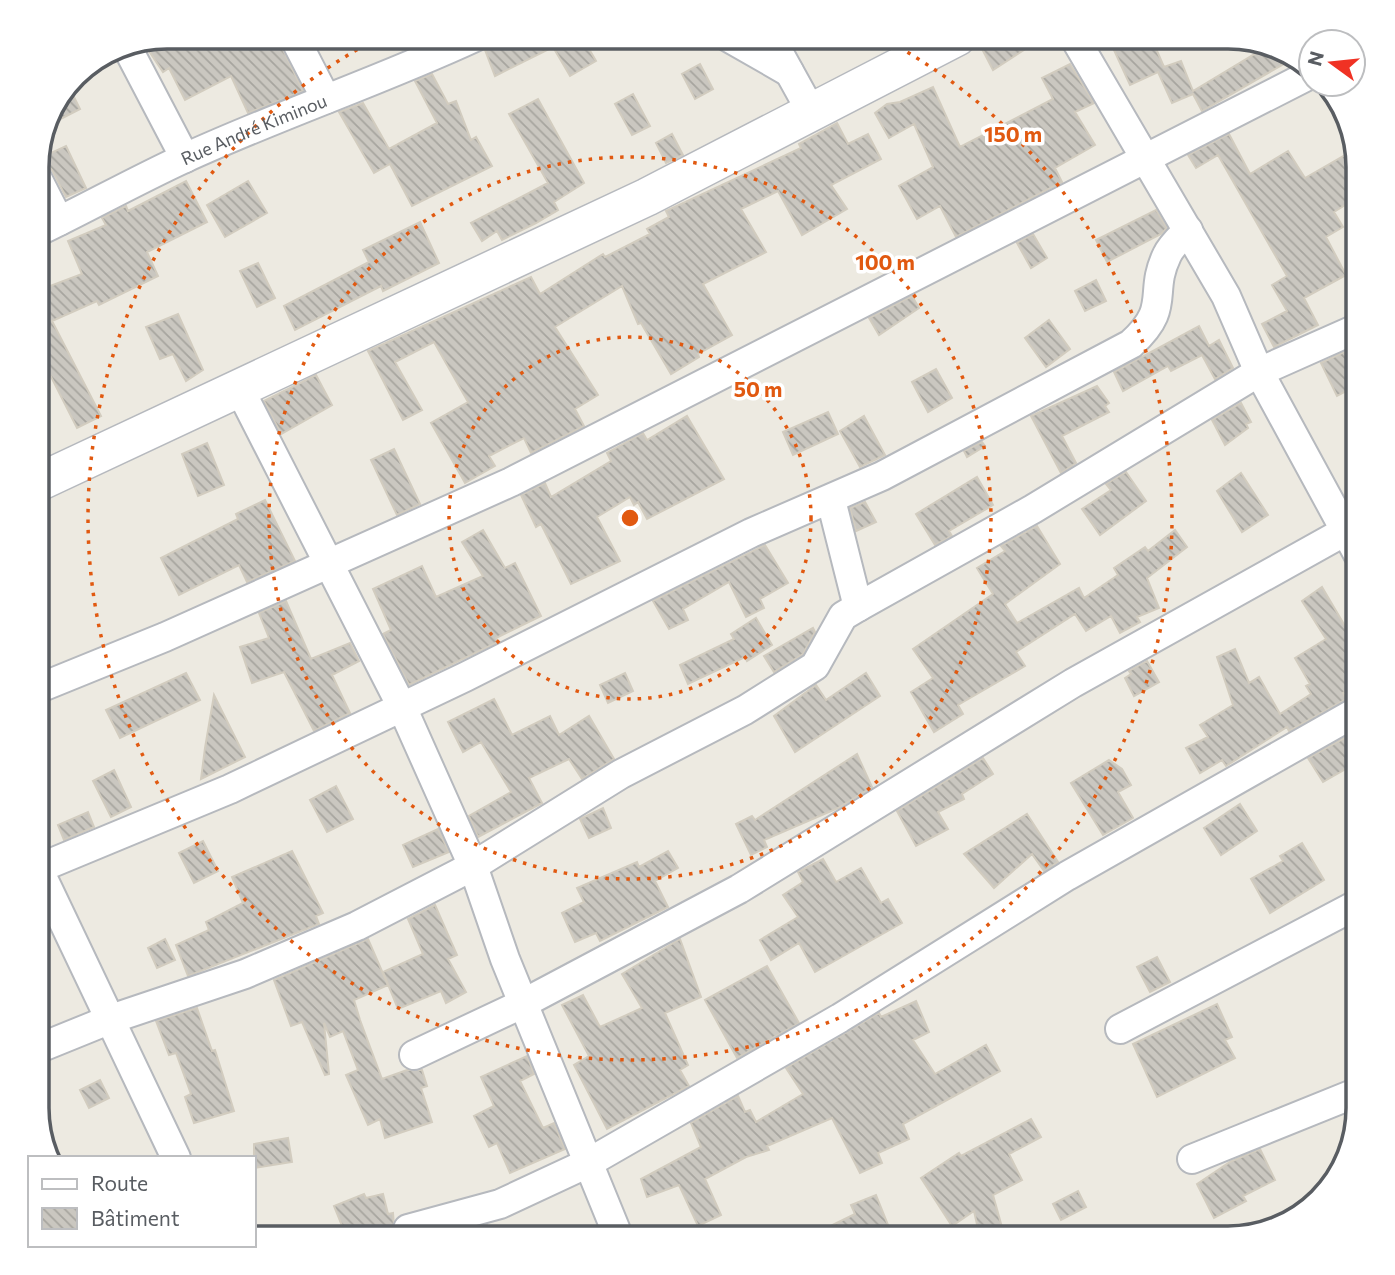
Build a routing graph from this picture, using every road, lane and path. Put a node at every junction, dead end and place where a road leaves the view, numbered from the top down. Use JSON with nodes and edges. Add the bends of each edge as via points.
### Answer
{"nodes":[{"id":1,"x":300,"y":49,"type":"edge"},
{"id":2,"x":447,"y":49,"type":"edge"},
{"id":3,"x":749,"y":49,"type":"edge"},
{"id":4,"x":777,"y":49,"type":"edge"},
{"id":5,"x":934,"y":49,"type":"edge"},
{"id":6,"x":1081,"y":49,"type":"edge"},
{"id":7,"x":131,"y":55,"type":"edge"},
{"id":8,"x":789,"y":72,"type":"junction"},
{"id":9,"x":1297,"y":81,"type":"edge"},
{"id":10,"x":326,"y":99,"type":"junction"},
{"id":11,"x":812,"y":113,"type":"junction"},
{"id":12,"x":1147,"y":157,"type":"junction"},
{"id":13,"x":185,"y":158,"type":"junction"},
{"id":14,"x":49,"y":226,"type":"edge"},
{"id":15,"x":1188,"y":230,"type":"junction"},
{"id":16,"x":1346,"y":333,"type":"edge"},
{"id":17,"x":1259,"y":372,"type":"junction"},
{"id":18,"x":238,"y":386,"type":"junction"},
{"id":19,"x":49,"y":477,"type":"edge"},
{"id":20,"x":831,"y":500,"type":"junction"},
{"id":21,"x":1346,"y":519,"type":"edge"},
{"id":22,"x":1346,"y":530,"type":"edge"},
{"id":23,"x":327,"y":564,"type":"junction"},
{"id":24,"x":858,"y":607,"type":"junction"},
{"id":25,"x":49,"y":684,"type":"edge"},
{"id":26,"x":402,"y":707,"type":"junction"},
{"id":27,"x":1346,"y":718,"type":"edge"},
{"id":28,"x":49,"y":863,"type":"edge"},
{"id":29,"x":473,"y":866,"type":"junction"},
{"id":30,"x":49,"y":891,"type":"edge"},
{"id":31,"x":1346,"y":910,"type":"edge"},
{"id":32,"x":524,"y":1003,"type":"junction"},
{"id":33,"x":111,"y":1019,"type":"junction"},
{"id":34,"x":1120,"y":1030,"type":"dead end"},
{"id":35,"x":49,"y":1044,"type":"edge"},
{"id":36,"x":414,"y":1055,"type":"dead end"},
{"id":37,"x":1346,"y":1097,"type":"edge"},
{"id":38,"x":175,"y":1156,"type":"edge"},
{"id":39,"x":1192,"y":1159,"type":"dead end"},
{"id":40,"x":588,"y":1163,"type":"junction"},
{"id":41,"x":419,"y":1226,"type":"edge"},
{"id":42,"x":614,"y":1226,"type":"edge"}],
"edges":[{"from":1,"to":10,"type":"street"},
{"from":2,"to":10,"type":"street","name":"Rue André Kiminou"},
{"from":3,"to":8,"type":"street"},
{"from":4,"to":8,"type":"street"},
{"from":5,"to":11,"type":"street"},
{"from":6,"to":12,"type":"street"},
{"from":7,"to":13,"type":"street"},
{"from":8,"to":11,"type":"street"},
{"from":9,"to":12,"type":"street"},
{"from":10,"to":13,"type":"street","name":"Rue André Kiminou"},
{"from":11,"to":18,"type":"street","via":[[647,197]]},
{"from":12,"to":15,"type":"street"},
{"from":12,"to":23,"type":"street","via":[[523,476]]},
{"from":13,"to":14,"type":"street","name":"Rue André Kiminou"},
{"from":15,"to":17,"type":"street","via":[[1226,296]]},
{"from":15,"to":20,"type":"street","via":[[1167,253],[1157,310],[1149,327],[1131,344]]},
{"from":16,"to":17,"type":"street"},
{"from":17,"to":21,"type":"street"},
{"from":17,"to":24,"type":"street","via":[[1033,509]]},
{"from":18,"to":19,"type":"street"},
{"from":18,"to":23,"type":"street"},
{"from":20,"to":24,"type":"street"},
{"from":20,"to":26,"type":"street","via":[[751,533]]},
{"from":22,"to":32,"type":"street","via":[[1073,683],[739,889]]},
{"from":23,"to":25,"type":"street"},
{"from":23,"to":26,"type":"street"},
{"from":24,"to":29,"type":"street","via":[[843,617],[815,666],[744,710],[621,774]]},
{"from":26,"to":28,"type":"street","via":[[230,789]]},
{"from":26,"to":29,"type":"street"},
{"from":27,"to":40,"type":"street","via":[[1067,876],[840,1018]]},
{"from":29,"to":32,"type":"street"},
{"from":29,"to":33,"type":"street","via":[[357,926],[257,968]]},
{"from":30,"to":33,"type":"street"},
{"from":31,"to":34,"type":"street"},
{"from":32,"to":36,"type":"street"},
{"from":32,"to":40,"type":"street"},
{"from":33,"to":35,"type":"street"},
{"from":33,"to":38,"type":"street"},
{"from":37,"to":39,"type":"street"},
{"from":40,"to":41,"type":"street","via":[[500,1203]]},
{"from":40,"to":42,"type":"street"}]}
